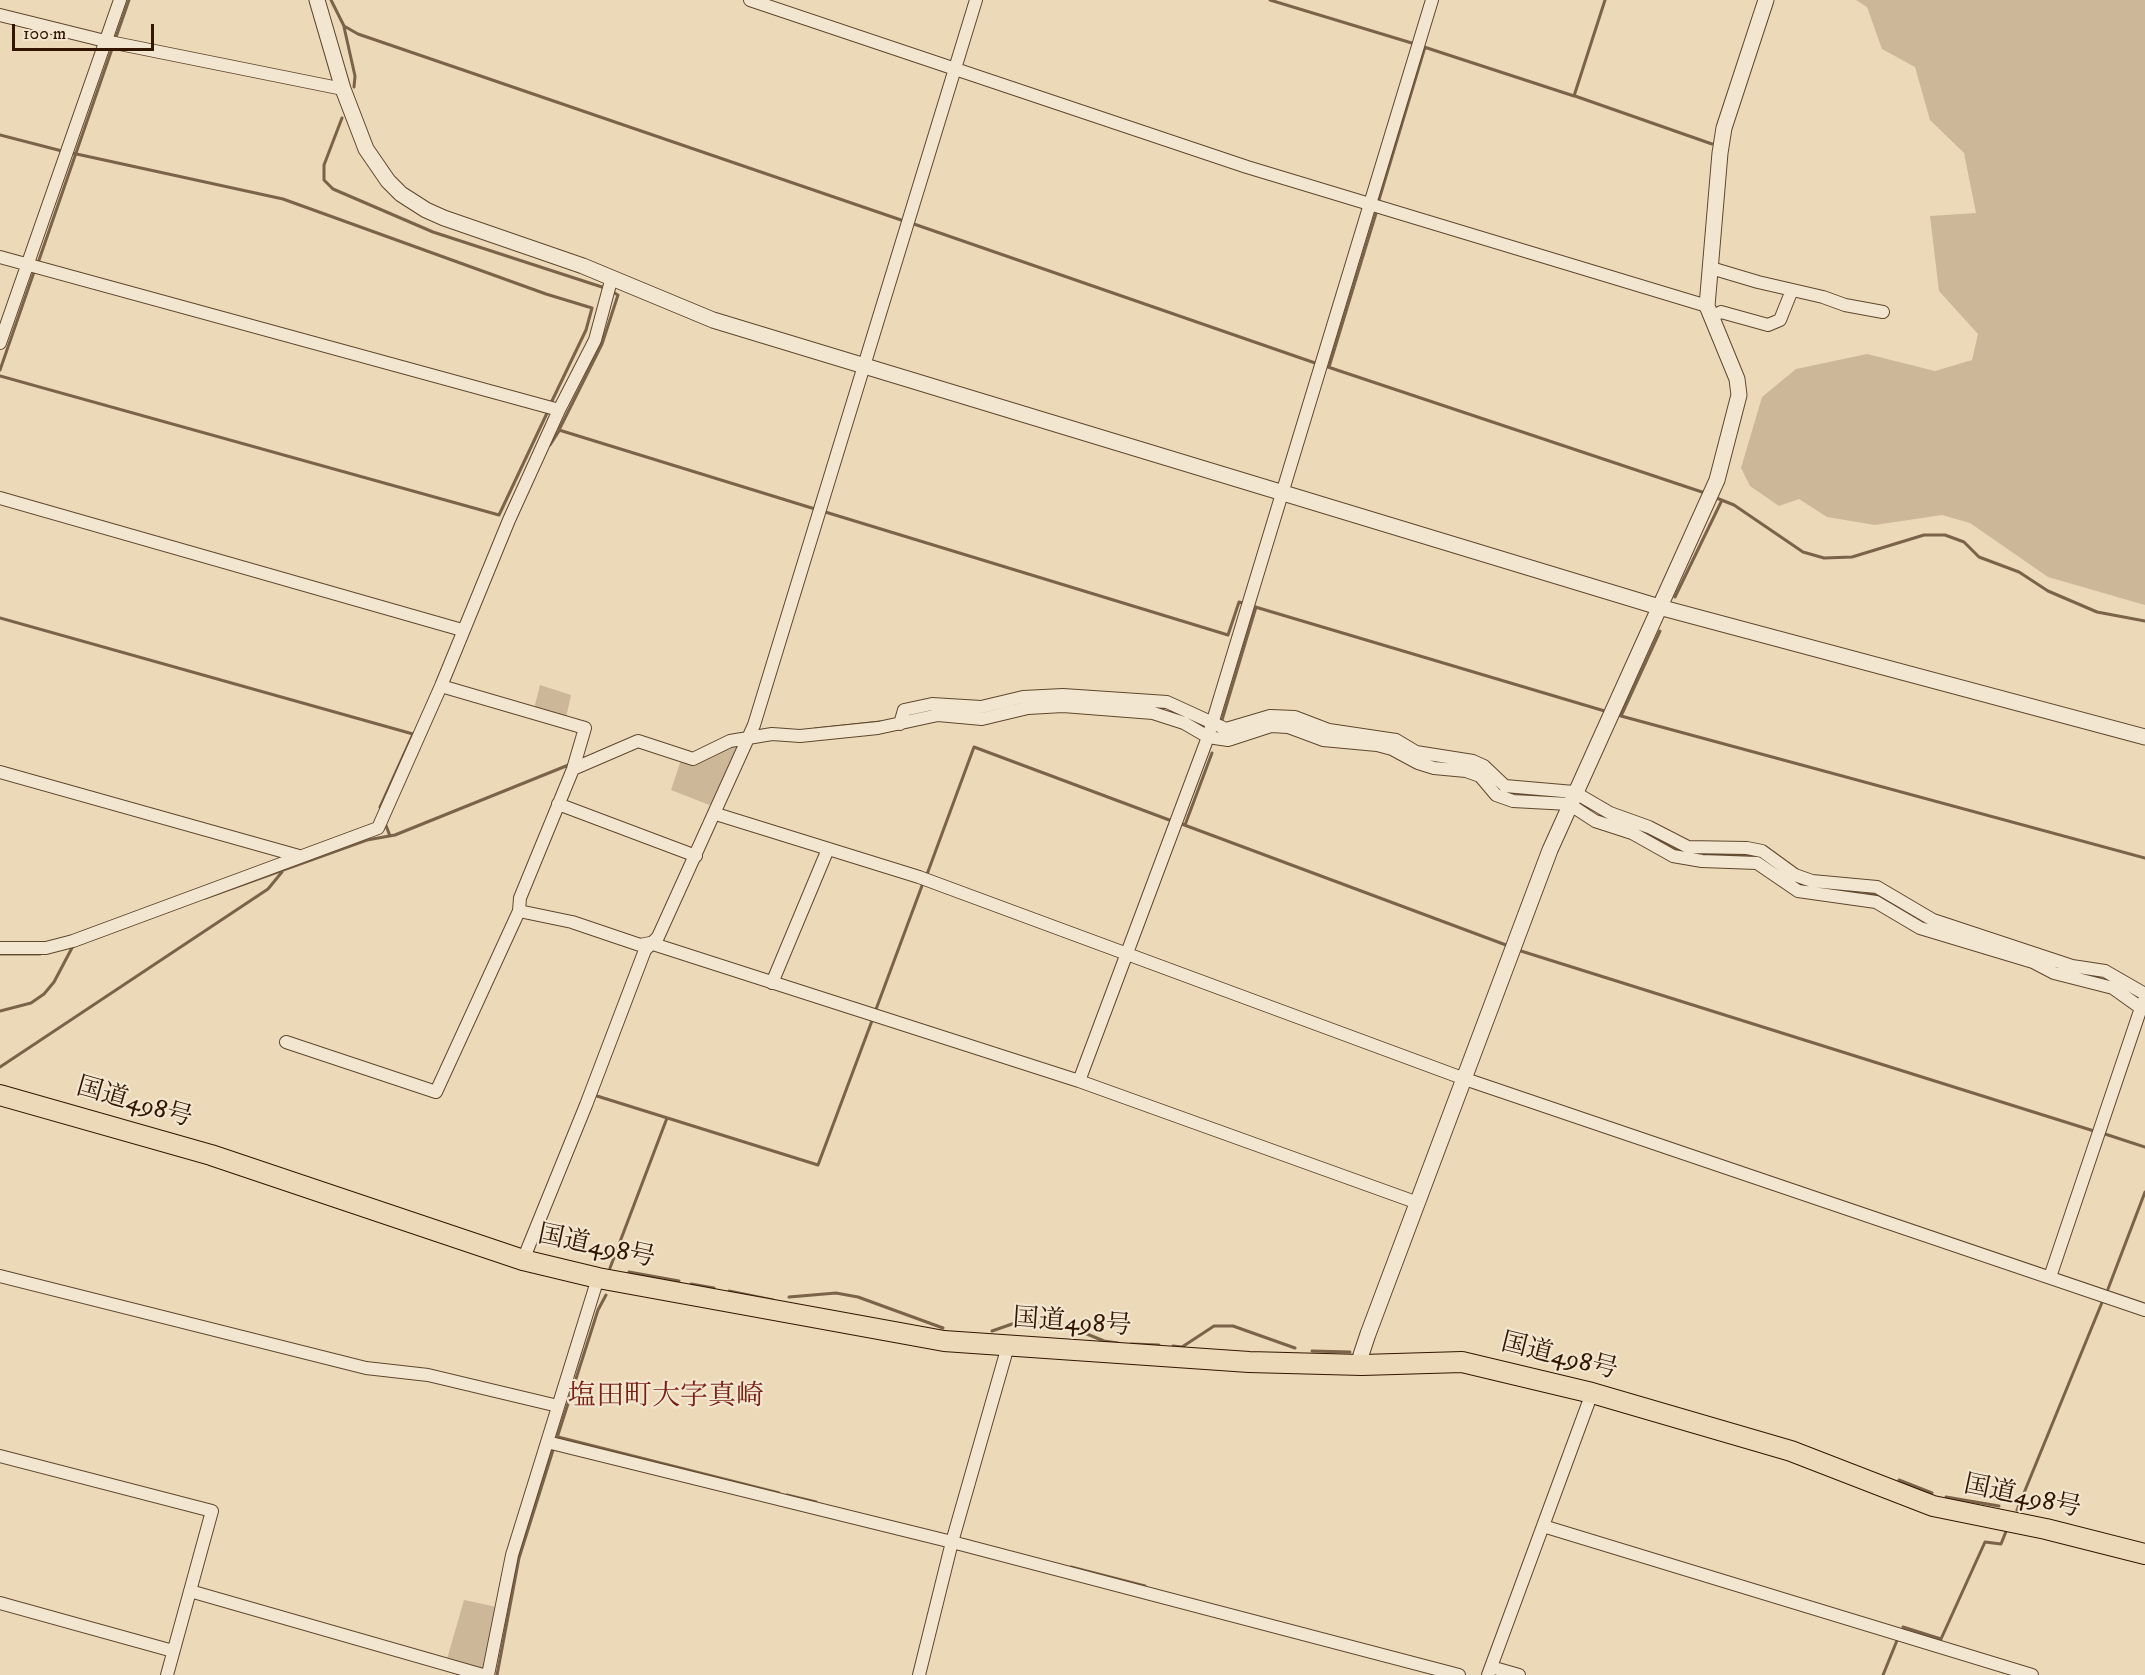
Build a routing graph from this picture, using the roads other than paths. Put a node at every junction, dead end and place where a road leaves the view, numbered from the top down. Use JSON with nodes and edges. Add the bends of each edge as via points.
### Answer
{"nodes":[{"id":1,"x":120,"y":0,"type":"edge"},
{"id":2,"x":317,"y":0,"type":"edge"},
{"id":3,"x":750,"y":0,"type":"edge"},
{"id":4,"x":976,"y":0,"type":"edge"},
{"id":5,"x":1432,"y":0,"type":"edge"},
{"id":6,"x":1766,"y":0,"type":"edge"},
{"id":7,"x":0,"y":15,"type":"edge"},
{"id":8,"x":105,"y":41,"type":"junction"},
{"id":9,"x":955,"y":68,"type":"junction"},
{"id":10,"x":343,"y":89,"type":"junction"},
{"id":11,"x":1375,"y":206,"type":"junction"},
{"id":12,"x":0,"y":257,"type":"edge"},
{"id":13,"x":29,"y":263,"type":"junction"},
{"id":14,"x":1711,"y":268,"type":"junction"},
{"id":15,"x":610,"y":286,"type":"junction"},
{"id":16,"x":1792,"y":290,"type":"junction"},
{"id":17,"x":1709,"y":312,"type":"junction"},
{"id":18,"x":1883,"y":312,"type":"dead end"},
{"id":19,"x":0,"y":344,"type":"edge"},
{"id":20,"x":864,"y":364,"type":"junction"},
{"id":21,"x":559,"y":410,"type":"junction"},
{"id":22,"x":1281,"y":492,"type":"junction"},
{"id":23,"x":0,"y":498,"type":"edge"},
{"id":24,"x":1659,"y":607,"type":"junction"},
{"id":25,"x":462,"y":630,"type":"junction"},
{"id":26,"x":441,"y":686,"type":"junction"},
{"id":27,"x":900,"y":724,"type":"junction"},
{"id":28,"x":1212,"y":724,"type":"junction"},
{"id":29,"x":1208,"y":737,"type":"junction"},
{"id":30,"x":2145,"y":737,"type":"edge"},
{"id":31,"x":748,"y":740,"type":"junction"},
{"id":32,"x":574,"y":764,"type":"junction"},
{"id":33,"x":0,"y":772,"type":"edge"},
{"id":34,"x":1571,"y":798,"type":"junction"},
{"id":35,"x":558,"y":804,"type":"junction"},
{"id":36,"x":716,"y":814,"type":"junction"},
{"id":37,"x":828,"y":849,"type":"junction"},
{"id":38,"x":299,"y":856,"type":"junction"},
{"id":39,"x":696,"y":856,"type":"junction"},
{"id":40,"x":519,"y":911,"type":"junction"},
{"id":41,"x":650,"y":943,"type":"junction"},
{"id":42,"x":0,"y":948,"type":"edge"},
{"id":43,"x":1127,"y":955,"type":"junction"},
{"id":44,"x":772,"y":983,"type":"junction"},
{"id":45,"x":2145,"y":995,"type":"edge"},
{"id":46,"x":2141,"y":1008,"type":"junction"},
{"id":47,"x":286,"y":1042,"type":"dead end"},
{"id":48,"x":1465,"y":1079,"type":"junction"},
{"id":49,"x":1079,"y":1082,"type":"junction"},
{"id":50,"x":0,"y":1095,"type":"edge"},
{"id":51,"x":1418,"y":1203,"type":"junction"},
{"id":52,"x":523,"y":1260,"type":"junction"},
{"id":53,"x":0,"y":1276,"type":"edge"},
{"id":54,"x":2050,"y":1277,"type":"junction"},
{"id":55,"x":598,"y":1278,"type":"junction"},
{"id":56,"x":2145,"y":1310,"type":"edge"},
{"id":57,"x":1008,"y":1346,"type":"junction"},
{"id":58,"x":1362,"y":1365,"type":"junction"},
{"id":59,"x":1592,"y":1393,"type":"junction"},
{"id":60,"x":558,"y":1406,"type":"junction"},
{"id":61,"x":547,"y":1442,"type":"junction"},
{"id":62,"x":0,"y":1456,"type":"edge"},
{"id":63,"x":1543,"y":1526,"type":"junction"},
{"id":64,"x":952,"y":1542,"type":"junction"},
{"id":65,"x":2145,"y":1554,"type":"edge"},
{"id":66,"x":190,"y":1591,"type":"junction"},
{"id":67,"x":0,"y":1603,"type":"edge"},
{"id":68,"x":173,"y":1651,"type":"junction"},
{"id":69,"x":1490,"y":1671,"type":"edge"},
{"id":70,"x":167,"y":1675,"type":"edge"},
{"id":71,"x":483,"y":1675,"type":"edge"},
{"id":72,"x":488,"y":1675,"type":"edge"},
{"id":73,"x":919,"y":1675,"type":"edge"},
{"id":74,"x":1459,"y":1675,"type":"edge"},
{"id":75,"x":1519,"y":1675,"type":"edge"},
{"id":76,"x":2032,"y":1675,"type":"edge"}],
"edges":[{"from":1,"to":8,"type":"street"},
{"from":2,"to":10,"type":"street"},
{"from":3,"to":9,"type":"street"},
{"from":4,"to":9,"type":"street"},
{"from":5,"to":11,"type":"street"},
{"from":6,"to":14,"type":"street","via":[[1724,128]]},
{"from":7,"to":8,"type":"street"},
{"from":8,"to":10,"type":"street"},
{"from":8,"to":13,"type":"street"},
{"from":9,"to":11,"type":"street"},
{"from":9,"to":20,"type":"street"},
{"from":10,"to":15,"type":"street","via":[[366,149],[387,181],[411,201]]},
{"from":11,"to":17,"type":"street"},
{"from":11,"to":22,"type":"street","via":[[1322,357]]},
{"from":12,"to":13,"type":"street"},
{"from":13,"to":19,"type":"street"},
{"from":13,"to":21,"type":"street"},
{"from":14,"to":16,"type":"street"},
{"from":14,"to":17,"type":"street"},
{"from":15,"to":20,"type":"street"},
{"from":15,"to":21,"type":"street","via":[[595,340]]},
{"from":16,"to":17,"type":"street","via":[[1780,320],[1768,326]]},
{"from":16,"to":18,"type":"street"},
{"from":17,"to":24,"type":"street","via":[[1737,379],[1737,411],[1711,496]]},
{"from":20,"to":22,"type":"street"},
{"from":20,"to":31,"type":"street"},
{"from":21,"to":25,"type":"street"},
{"from":22,"to":24,"type":"street"},
{"from":22,"to":28,"type":"street"},
{"from":23,"to":25,"type":"street"},
{"from":24,"to":30,"type":"street"},
{"from":24,"to":34,"type":"street"},
{"from":25,"to":26,"type":"street"},
{"from":26,"to":32,"type":"street","via":[[585,728]]},
{"from":26,"to":38,"type":"street","via":[[378,828]]},
{"from":27,"to":28,"type":"street","via":[[904,710],[932,704],[981,707],[1023,697],[1063,695],[1167,702]]},
{"from":27,"to":29,"type":"street","via":[[938,715],[982,718],[1028,708],[1063,706],[1153,713],[1184,723]]},
{"from":27,"to":31,"type":"street","via":[[800,736],[772,734]]},
{"from":28,"to":29,"type":"street"},
{"from":28,"to":34,"type":"street","via":[[1226,729],[1270,716],[1295,717],[1329,730],[1396,740],[1416,752],[1473,761],[1505,786]]},
{"from":29,"to":34,"type":"street","via":[[1228,740],[1271,726],[1288,727],[1323,740],[1384,747],[1434,768],[1466,771],[1480,776],[1496,795],[1513,801]]},
{"from":29,"to":43,"type":"street"},
{"from":31,"to":32,"type":"street","via":[[730,741],[693,759],[638,741]]},
{"from":31,"to":36,"type":"street"},
{"from":32,"to":35,"type":"street"},
{"from":33,"to":38,"type":"street"},
{"from":34,"to":45,"type":"street","via":[[1649,827],[1688,847],[1762,851],[1795,875],[1812,881],[1877,888],[1933,920],[2072,966],[2105,971]]},
{"from":34,"to":46,"type":"street","via":[[1594,820],[1632,833],[1673,856],[1757,863],[1798,891],[1876,902],[1920,928],[2033,962],[2054,973],[2114,988]]},
{"from":34,"to":48,"type":"street"},
{"from":35,"to":39,"type":"street"},
{"from":35,"to":40,"type":"street","via":[[520,898]]},
{"from":36,"to":37,"type":"street"},
{"from":36,"to":39,"type":"street"},
{"from":37,"to":43,"type":"street","via":[[924,879]]},
{"from":37,"to":44,"type":"street"},
{"from":38,"to":42,"type":"street","via":[[73,941],[46,948]]},
{"from":39,"to":41,"type":"street","via":[[658,937]]},
{"from":40,"to":41,"type":"street","via":[[572,922],[640,945]]},
{"from":40,"to":47,"type":"street","via":[[436,1092]]},
{"from":41,"to":44,"type":"street"},
{"from":41,"to":52,"type":"street"},
{"from":43,"to":48,"type":"street"},
{"from":43,"to":49,"type":"street"},
{"from":44,"to":49,"type":"street"},
{"from":45,"to":46,"type":"street"},
{"from":46,"to":54,"type":"street"},
{"from":48,"to":51,"type":"street"},
{"from":48,"to":54,"type":"street"},
{"from":49,"to":51,"type":"street"},
{"from":50,"to":52,"type":"highway","name":"国道498号","via":[[211,1155]]},
{"from":51,"to":58,"type":"street","via":[[1368,1334]]},
{"from":52,"to":55,"type":"highway","name":"国道498号"},
{"from":53,"to":60,"type":"street","via":[[366,1368],[429,1375]]},
{"from":54,"to":56,"type":"street"},
{"from":55,"to":57,"type":"highway","name":"国道498号","via":[[904,1336]]},
{"from":55,"to":60,"type":"street"},
{"from":57,"to":58,"type":"highway","name":"国道498号","via":[[1214,1361]]},
{"from":57,"to":64,"type":"street"},
{"from":58,"to":59,"type":"highway","name":"国道498号","via":[[1462,1362]]},
{"from":59,"to":63,"type":"street"},
{"from":59,"to":65,"type":"highway","name":"国道498号","via":[[1791,1451],[1933,1506]]},
{"from":60,"to":61,"type":"street"},
{"from":61,"to":64,"type":"street"},
{"from":61,"to":72,"type":"street","via":[[512,1556]]},
{"from":62,"to":66,"type":"street","via":[[212,1511]]},
{"from":63,"to":69,"type":"street"},
{"from":63,"to":76,"type":"street"},
{"from":64,"to":73,"type":"street"},
{"from":64,"to":74,"type":"street"},
{"from":66,"to":68,"type":"street"},
{"from":66,"to":71,"type":"street"},
{"from":67,"to":68,"type":"street"},
{"from":68,"to":70,"type":"street"},
{"from":69,"to":75,"type":"street"}]}
